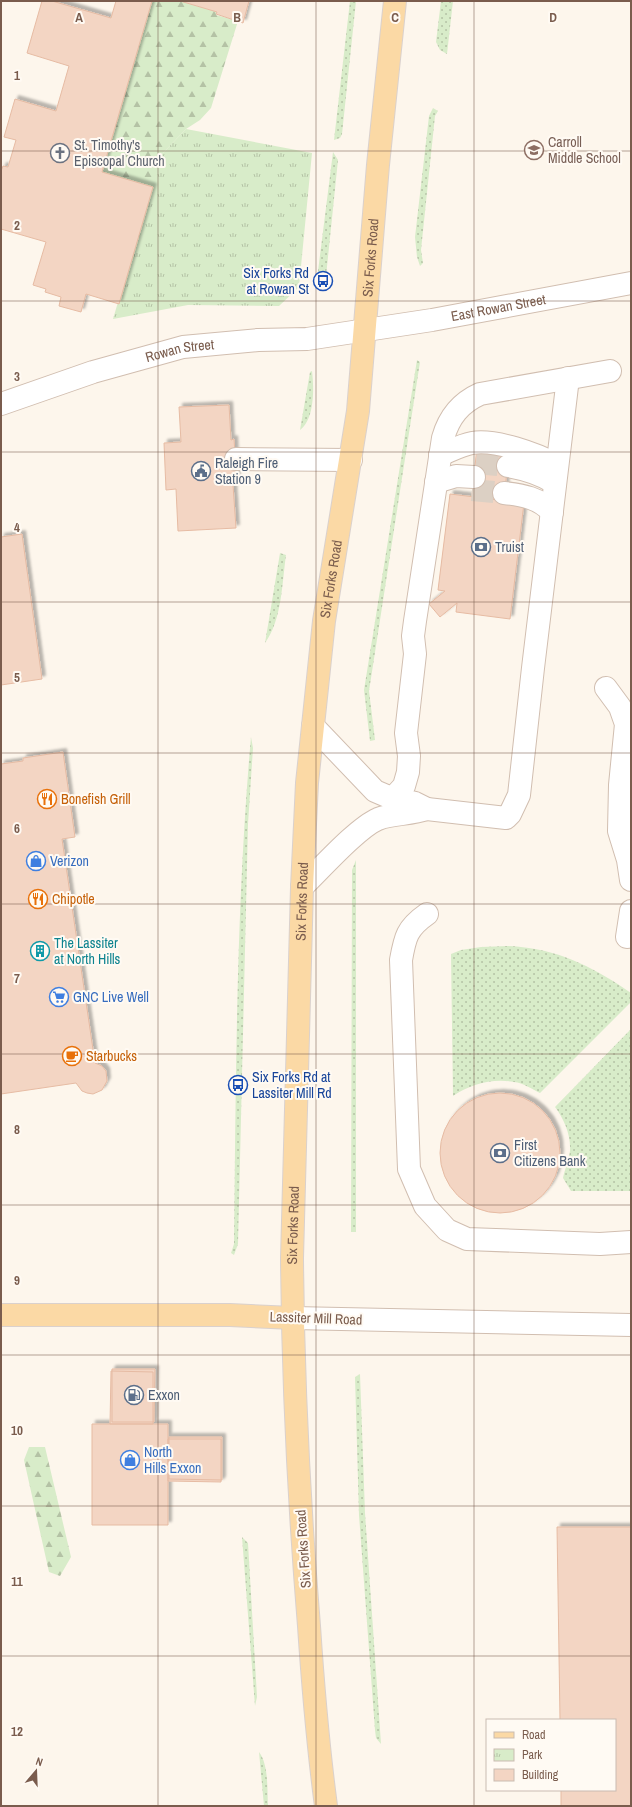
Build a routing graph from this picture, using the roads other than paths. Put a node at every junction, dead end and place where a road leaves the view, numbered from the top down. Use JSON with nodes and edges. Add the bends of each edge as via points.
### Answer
{"nodes":[{"id":1,"x":395,"y":1,"type":"edge"},
{"id":2,"x":631,"y":283,"type":"edge"},
{"id":3,"x":366,"y":329,"type":"junction"},
{"id":4,"x":610,"y":371,"type":"dead end"},
{"id":5,"x":568,"y":378,"type":"junction"},
{"id":6,"x":1,"y":404,"type":"edge"},
{"id":7,"x":236,"y":459,"type":"dead end"},
{"id":8,"x":351,"y":460,"type":"junction"},
{"id":9,"x":437,"y":474,"type":"junction"},
{"id":10,"x":474,"y":477,"type":"tunnel mouth"},
{"id":11,"x":555,"y":489,"type":"junction"},
{"id":12,"x":606,"y":688,"type":"dead end"},
{"id":13,"x":313,"y":726,"type":"junction"},
{"id":14,"x":393,"y":798,"type":"junction"},
{"id":15,"x":427,"y":809,"type":"junction"},
{"id":16,"x":631,"y":880,"type":"edge"},
{"id":17,"x":302,"y":887,"type":"junction"},
{"id":18,"x":631,"y":911,"type":"edge"},
{"id":19,"x":427,"y":914,"type":"dead end"},
{"id":20,"x":627,"y":937,"type":"dead end"},
{"id":21,"x":631,"y":1242,"type":"edge"},
{"id":22,"x":1,"y":1315,"type":"edge"},
{"id":23,"x":293,"y":1318,"type":"junction"},
{"id":24,"x":631,"y":1325,"type":"edge"},
{"id":25,"x":326,"y":1806,"type":"edge"}],
"edges":[{"from":1,"to":3,"type":"main road","name":"Six Forks Road","via":[[378,165]]},
{"from":2,"to":3,"type":"street","name":"East Rowan Street","via":[[432,320]]},
{"from":3,"to":6,"type":"street","name":"Rowan Street","via":[[307,339],[258,340],[183,347],[92,372]]},
{"from":3,"to":8,"type":"main road","name":"Six Forks Road"},
{"from":4,"to":5,"type":"street"},
{"from":5,"to":9,"type":"street","via":[[480,394],[468,400],[456,410],[447,425]]},
{"from":5,"to":11,"type":"street"},
{"from":7,"to":8,"type":"street"},
{"from":8,"to":13,"type":"main road","name":"Six Forks Road","via":[[324,621]]},
{"from":9,"to":10,"type":"street","via":[[464,462]]},
{"from":9,"to":11,"type":"street","via":[[464,445],[481,443],[535,454]]},
{"from":9,"to":14,"type":"street","via":[[413,636],[415,654],[406,733],[408,772],[404,786]]},
{"from":11,"to":11,"type":"street","via":[[547,507],[526,496],[506,480],[530,470],[543,475]]},
{"from":11,"to":15,"type":"street","via":[[519,795],[506,818]]},
{"from":12,"to":16,"type":"street","via":[[620,707],[626,724],[620,785],[619,831]]},
{"from":13,"to":14,"type":"street","via":[[375,791]]},
{"from":13,"to":17,"type":"main road","name":"Six Forks Road","via":[[307,783]]},
{"from":14,"to":15,"type":"street","via":[[415,803]]},
{"from":15,"to":17,"type":"street","via":[[414,814],[378,819],[344,845]]},
{"from":17,"to":23,"type":"main road","name":"Six Forks Road","via":[[292,1258]]},
{"from":18,"to":20,"type":"street"},
{"from":19,"to":21,"type":"street","via":[[413,924],[404,942],[401,960],[409,1169],[425,1206],[447,1230],[467,1239],[600,1244]]},
{"from":22,"to":23,"type":"main road","name":"Lassiter Mill Road","via":[[230,1315]]},
{"from":23,"to":24,"type":"street","name":"Lassiter Mill Road"},
{"from":23,"to":25,"type":"main road","name":"Six Forks Road","via":[[301,1515],[316,1720]]}]}
